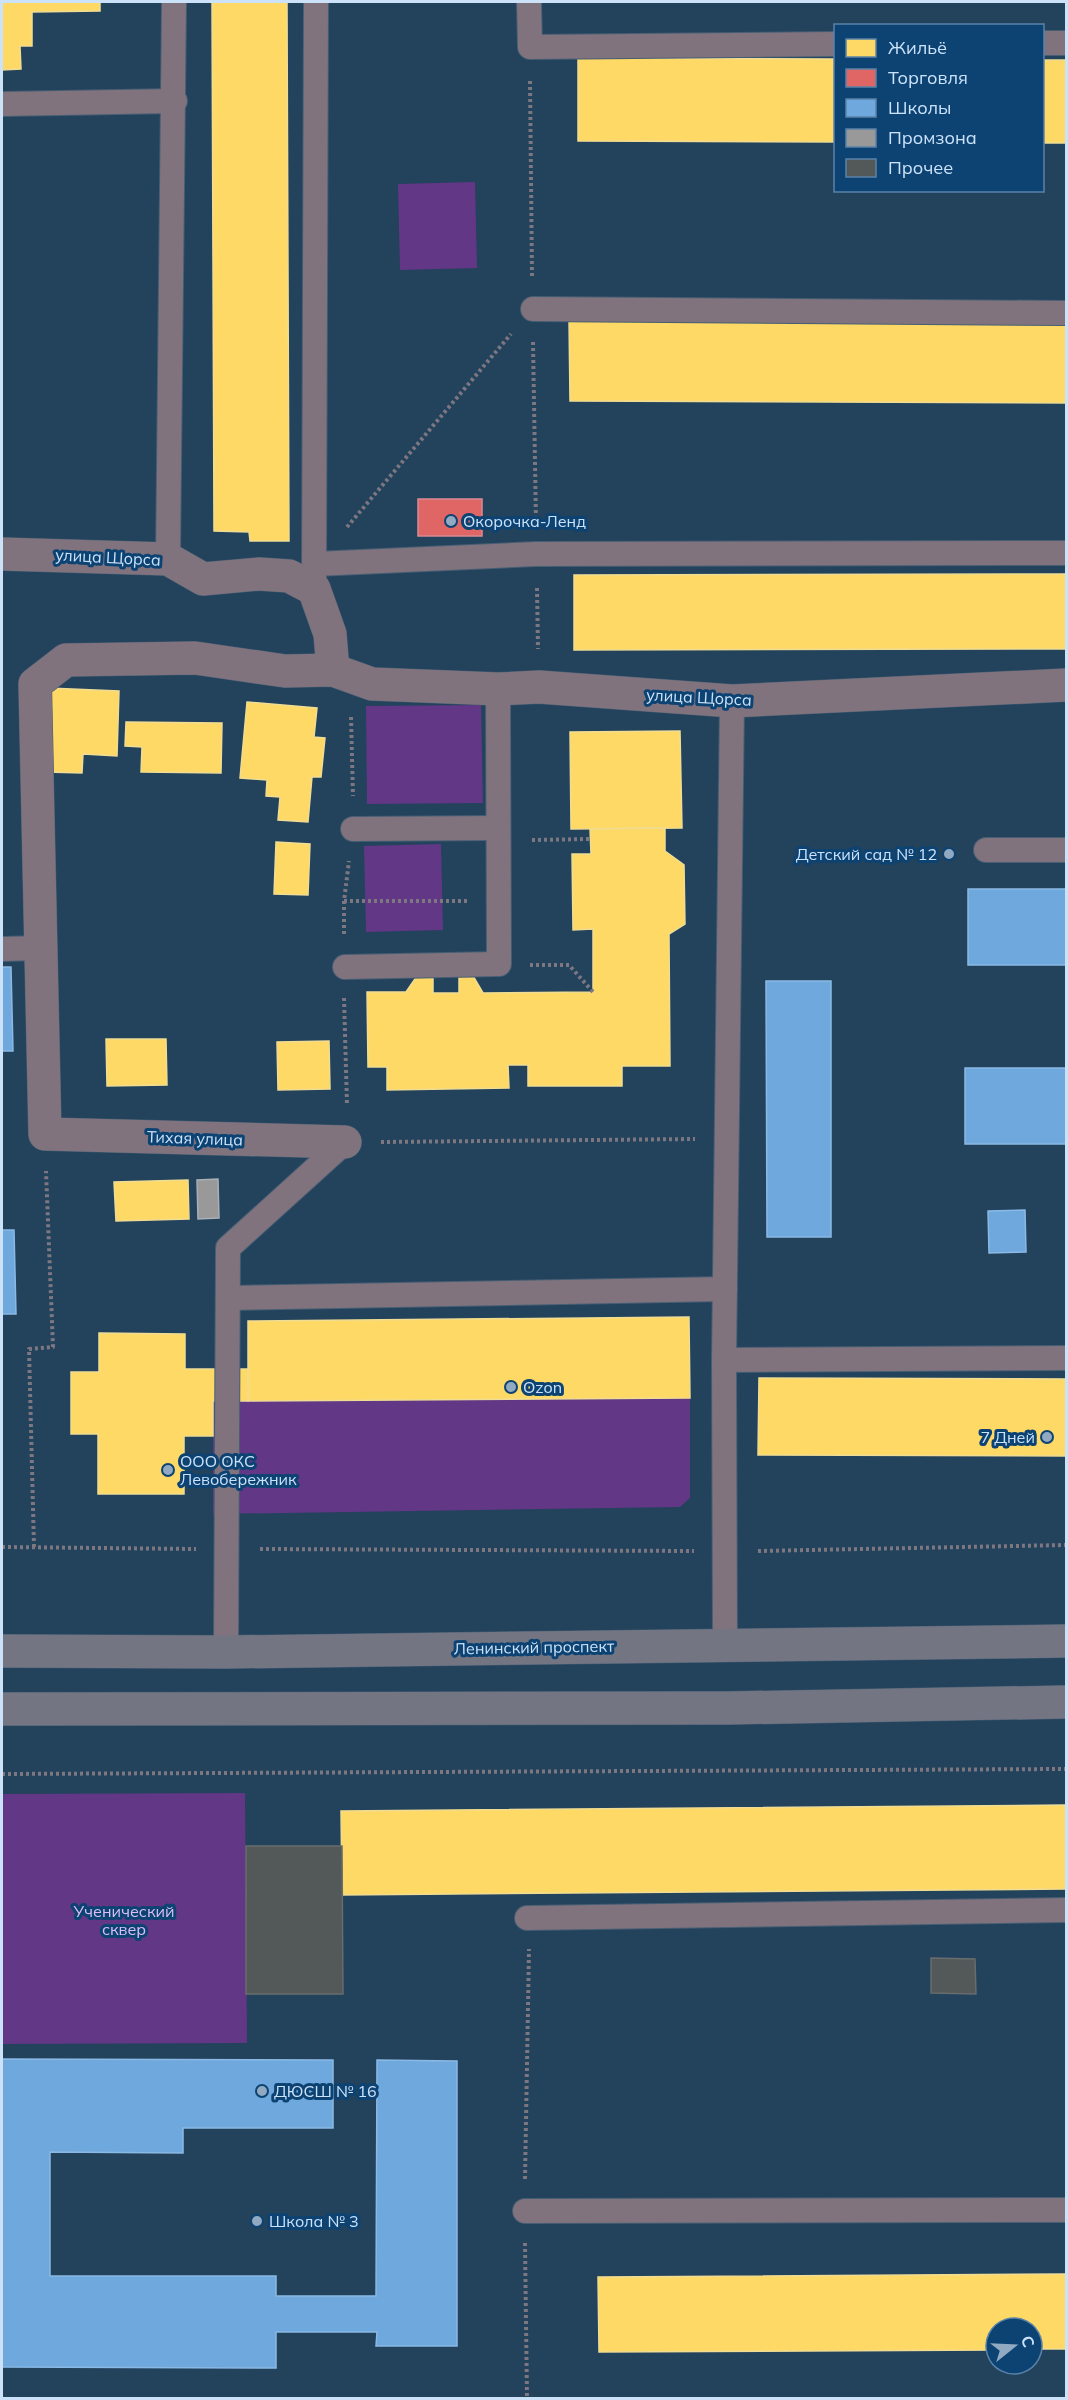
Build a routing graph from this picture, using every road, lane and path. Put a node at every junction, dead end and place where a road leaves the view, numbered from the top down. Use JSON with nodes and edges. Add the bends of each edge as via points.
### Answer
{"nodes":[{"id":1,"x":174,"y":2,"type":"edge"},
{"id":2,"x":316,"y":2,"type":"edge"},
{"id":3,"x":529,"y":2,"type":"edge"},
{"id":4,"x":1044,"y":43,"type":"edge"},
{"id":5,"x":1066,"y":43,"type":"edge"},
{"id":6,"x":834,"y":44,"type":"edge"},
{"id":7,"x":530,"y":47,"type":"junction"},
{"id":8,"x":174,"y":101,"type":"junction"},
{"id":9,"x":2,"y":104,"type":"edge"},
{"id":10,"x":533,"y":309,"type":"junction"},
{"id":11,"x":1066,"y":313,"type":"edge"},
{"id":12,"x":1066,"y":553,"type":"edge"},
{"id":13,"x":2,"y":554,"type":"edge"},
{"id":14,"x":537,"y":554,"type":"junction"},
{"id":15,"x":168,"y":559,"type":"junction"},
{"id":16,"x":315,"y":576,"type":"junction"},
{"id":17,"x":342,"y":673,"type":"junction"},
{"id":18,"x":1066,"y":685,"type":"edge"},
{"id":19,"x":539,"y":687,"type":"junction"},
{"id":20,"x":498,"y":689,"type":"junction"},
{"id":21,"x":732,"y":701,"type":"junction"},
{"id":22,"x":354,"y":829,"type":"junction"},
{"id":23,"x":498,"y":834,"type":"junction"},
{"id":24,"x":590,"y":839,"type":"dead end"},
{"id":25,"x":986,"y":850,"type":"dead end"},
{"id":26,"x":1066,"y":850,"type":"edge"},
{"id":27,"x":344,"y":901,"type":"junction"},
{"id":28,"x":498,"y":901,"type":"junction"},
{"id":29,"x":40,"y":948,"type":"junction"},
{"id":30,"x":2,"y":949,"type":"edge"},
{"id":31,"x":499,"y":964,"type":"junction"},
{"id":32,"x":345,"y":967,"type":"junction"},
{"id":33,"x":593,"y":992,"type":"dead end"},
{"id":34,"x":45,"y":1134,"type":"junction"},
{"id":35,"x":727,"y":1139,"type":"junction"},
{"id":36,"x":345,"y":1142,"type":"junction"},
{"id":37,"x":725,"y":1289,"type":"junction"},
{"id":38,"x":228,"y":1298,"type":"junction"},
{"id":39,"x":1066,"y":1358,"type":"edge"},
{"id":40,"x":724,"y":1360,"type":"junction"},
{"id":41,"x":1066,"y":1545,"type":"edge"},
{"id":42,"x":2,"y":1547,"type":"edge"},
{"id":43,"x":33,"y":1547,"type":"junction"},
{"id":44,"x":225,"y":1549,"type":"junction"},
{"id":45,"x":723,"y":1552,"type":"junction"},
{"id":46,"x":1066,"y":1641,"type":"edge"},
{"id":47,"x":725,"y":1644,"type":"junction"},
{"id":48,"x":2,"y":1651,"type":"edge"},
{"id":49,"x":226,"y":1652,"type":"junction"},
{"id":50,"x":1066,"y":1702,"type":"edge"},
{"id":51,"x":2,"y":1709,"type":"edge"},
{"id":52,"x":1066,"y":1769,"type":"edge"},
{"id":53,"x":2,"y":1774,"type":"edge"},
{"id":54,"x":1066,"y":1910,"type":"edge"},
{"id":55,"x":527,"y":1918,"type":"dead end"},
{"id":56,"x":529,"y":1943,"type":"dead end"},
{"id":57,"x":1066,"y":2210,"type":"edge"},
{"id":58,"x":525,"y":2211,"type":"junction"},
{"id":59,"x":527,"y":2398,"type":"edge"}],
"edges":[{"from":1,"to":8,"type":"lane"},
{"from":2,"to":16,"type":"lane"},
{"from":3,"to":7,"type":"lane"},
{"from":4,"to":5,"type":"lane"},
{"from":6,"to":7,"type":"lane"},
{"from":7,"to":10,"type":"path"},
{"from":8,"to":9,"type":"lane"},
{"from":8,"to":15,"type":"lane"},
{"from":10,"to":11,"type":"lane"},
{"from":10,"to":14,"type":"path"},
{"from":10,"to":16,"type":"path"},
{"from":12,"to":14,"type":"lane"},
{"from":13,"to":15,"type":"street","name":"улица Щорса"},
{"from":14,"to":16,"type":"lane"},
{"from":14,"to":19,"type":"path"},
{"from":15,"to":16,"type":"street","name":"улица Щорса","via":[[203,579],[260,574]]},
{"from":16,"to":17,"type":"street"},
{"from":17,"to":20,"type":"street","name":"улица Щорса","via":[[372,684]]},
{"from":17,"to":22,"type":"path"},
{"from":17,"to":29,"type":"street","name":"улица Щорса","via":[[285,671],[195,658],[66,660],[35,684]]},
{"from":18,"to":21,"type":"street","name":"улица Щорса"},
{"from":19,"to":20,"type":"street","name":"улица Щорса"},
{"from":19,"to":21,"type":"street","name":"улица Щорса"},
{"from":20,"to":23,"type":"lane"},
{"from":21,"to":35,"type":"lane"},
{"from":22,"to":23,"type":"lane"},
{"from":22,"to":27,"type":"path"},
{"from":23,"to":24,"type":"path"},
{"from":23,"to":28,"type":"lane"},
{"from":25,"to":26,"type":"lane"},
{"from":27,"to":28,"type":"path"},
{"from":27,"to":32,"type":"path"},
{"from":28,"to":31,"type":"lane"},
{"from":29,"to":30,"type":"lane"},
{"from":29,"to":34,"type":"street"},
{"from":31,"to":32,"type":"lane"},
{"from":31,"to":33,"type":"path","via":[[569,965]]},
{"from":32,"to":36,"type":"path"},
{"from":34,"to":36,"type":"street","name":"Тихая улица"},
{"from":34,"to":43,"type":"path","via":[[53,1347],[28,1349]]},
{"from":35,"to":36,"type":"path"},
{"from":35,"to":37,"type":"lane"},
{"from":36,"to":38,"type":"lane","via":[[228,1248]]},
{"from":37,"to":38,"type":"lane"},
{"from":37,"to":40,"type":"lane"},
{"from":38,"to":44,"type":"lane"},
{"from":39,"to":40,"type":"lane"},
{"from":40,"to":45,"type":"lane"},
{"from":41,"to":45,"type":"path"},
{"from":42,"to":43,"type":"path"},
{"from":43,"to":44,"type":"path"},
{"from":44,"to":45,"type":"path"},
{"from":44,"to":49,"type":"lane"},
{"from":45,"to":47,"type":"lane"},
{"from":46,"to":47,"type":"main road","name":"Ленинский проспект"},
{"from":47,"to":49,"type":"main road","name":"Ленинский проспект"},
{"from":48,"to":49,"type":"main road","name":"Ленинский проспект"},
{"from":50,"to":51,"type":"main road","via":[[728,1708]]},
{"from":52,"to":53,"type":"path"},
{"from":54,"to":55,"type":"lane"},
{"from":56,"to":58,"type":"path"},
{"from":57,"to":58,"type":"lane"},
{"from":58,"to":59,"type":"path"}]}
